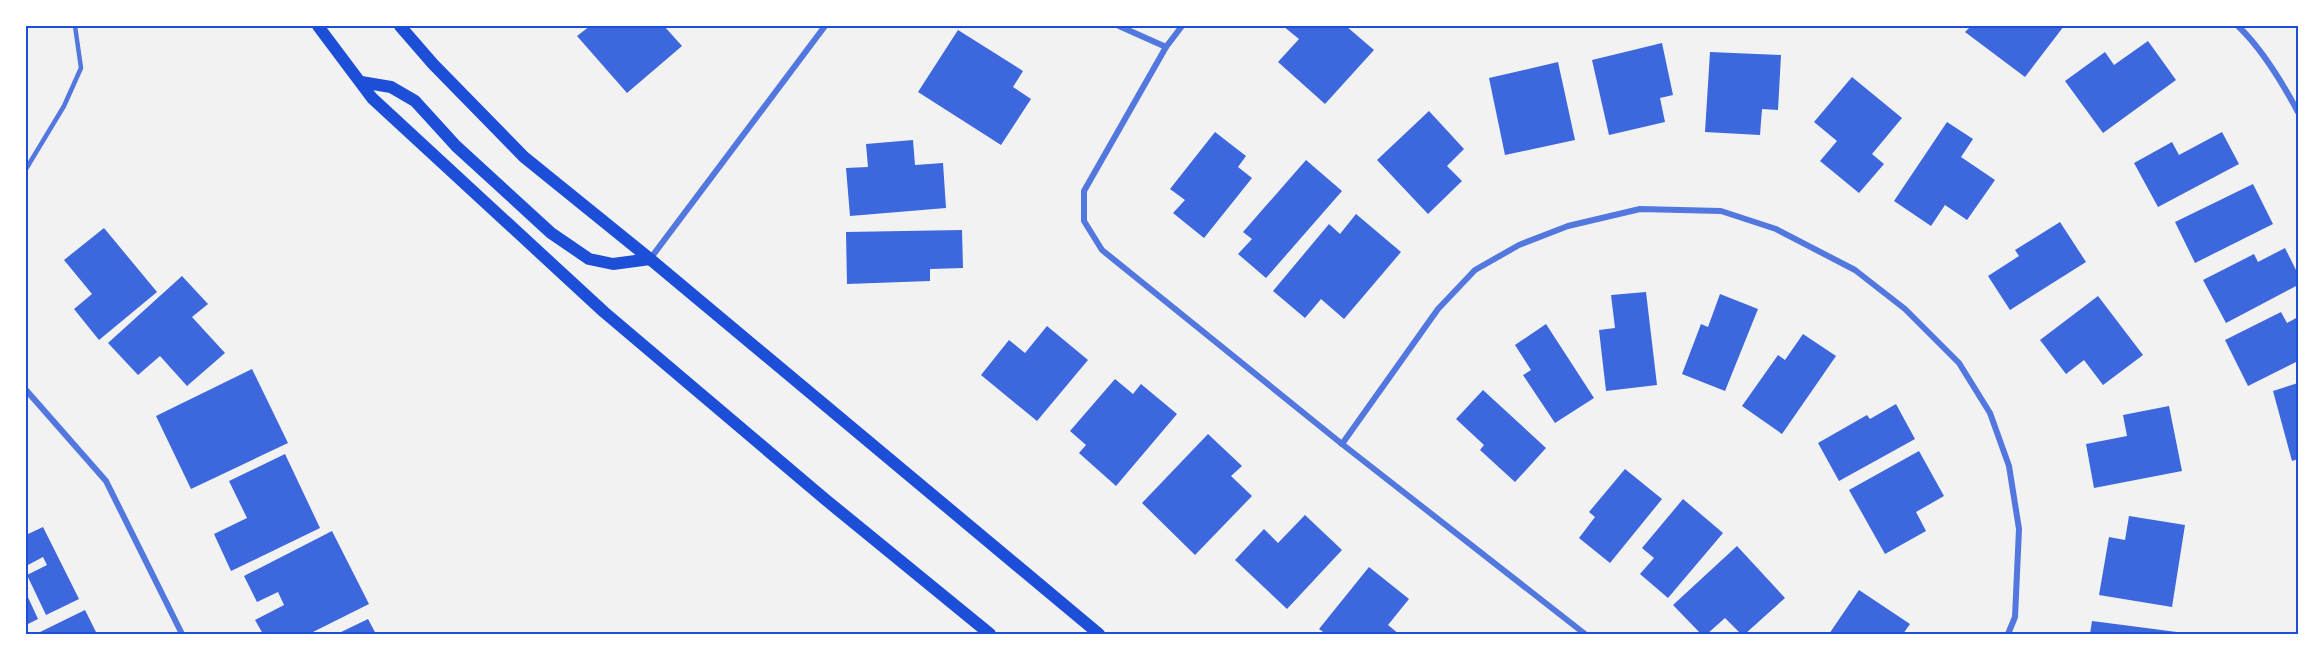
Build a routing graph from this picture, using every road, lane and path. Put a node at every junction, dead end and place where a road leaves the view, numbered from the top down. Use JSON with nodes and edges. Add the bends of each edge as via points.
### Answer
{"nodes":[{"id":1,"x":75,"y":26,"type":"edge"},
{"id":2,"x":318,"y":26,"type":"edge"},
{"id":3,"x":400,"y":26,"type":"edge"},
{"id":4,"x":825,"y":26,"type":"edge"},
{"id":5,"x":1119,"y":26,"type":"edge"},
{"id":6,"x":1182,"y":26,"type":"edge"},
{"id":7,"x":2238,"y":26,"type":"edge"},
{"id":8,"x":1166,"y":47,"type":"junction"},
{"id":9,"x":361,"y":82,"type":"junction"},
{"id":10,"x":2298,"y":112,"type":"edge"},
{"id":11,"x":26,"y":169,"type":"edge"},
{"id":12,"x":650,"y":259,"type":"junction"},
{"id":13,"x":26,"y":390,"type":"edge"},
{"id":14,"x":1342,"y":444,"type":"junction"},
{"id":15,"x":182,"y":634,"type":"edge"},
{"id":16,"x":990,"y":634,"type":"edge"},
{"id":17,"x":1099,"y":634,"type":"edge"},
{"id":18,"x":1585,"y":634,"type":"edge"},
{"id":19,"x":2008,"y":634,"type":"edge"}],
"edges":[{"from":1,"to":11,"type":"lane","via":[[81,68],[64,106]]},
{"from":2,"to":9,"type":"main road"},
{"from":3,"to":12,"type":"main road","via":[[524,158]]},
{"from":4,"to":12,"type":"street"},
{"from":5,"to":8,"type":"street"},
{"from":6,"to":8,"type":"street"},
{"from":7,"to":10,"type":"street","via":[[2255,45]]},
{"from":8,"to":14,"type":"street","via":[[1084,191],[1084,221],[1102,250]]},
{"from":9,"to":12,"type":"main road","via":[[391,87],[415,101],[456,146],[551,233],[588,259],[613,264]]},
{"from":9,"to":16,"type":"main road","via":[[372,98],[604,312]]},
{"from":12,"to":17,"type":"main road"},
{"from":13,"to":15,"type":"street","via":[[106,481]]},
{"from":14,"to":18,"type":"street"},
{"from":14,"to":19,"type":"street","via":[[1438,309],[1474,270],[1519,245],[1558,230],[1640,209],[1721,211],[1776,229],[1855,270],[1905,309],[1959,363],[1990,413],[2009,466],[2019,529],[2015,617]]}]}
